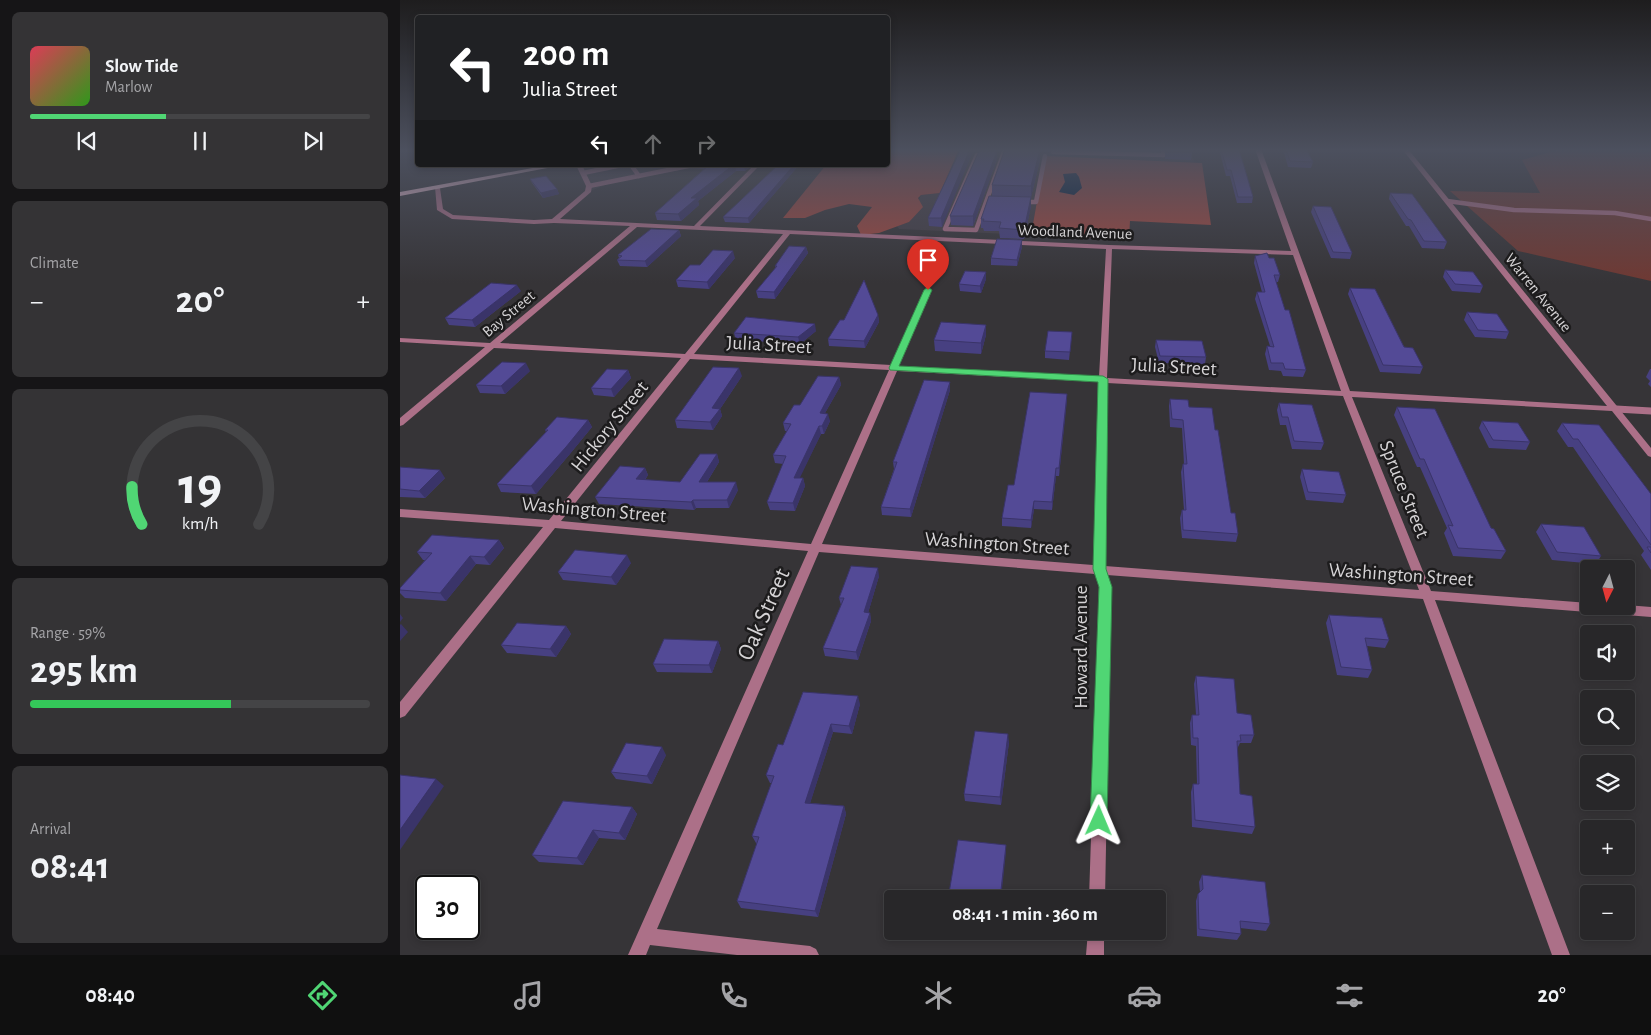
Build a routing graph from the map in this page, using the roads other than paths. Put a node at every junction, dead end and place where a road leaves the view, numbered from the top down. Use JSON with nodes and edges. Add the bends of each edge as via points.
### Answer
{"nodes":[{"id":1,"x":438,"y":194,"type":"edge"},
{"id":2,"x":586,"y":194,"type":"edge"},
{"id":3,"x":729,"y":194,"type":"edge"},
{"id":4,"x":960,"y":194,"type":"edge"},
{"id":5,"x":988,"y":194,"type":"edge"},
{"id":6,"x":1037,"y":194,"type":"edge"},
{"id":7,"x":1274,"y":194,"type":"edge"},
{"id":8,"x":1441,"y":194,"type":"edge"},
{"id":9,"x":986,"y":201,"type":"junction"},
{"id":10,"x":994,"y":201,"type":"edge"},
{"id":11,"x":1447,"y":201,"type":"junction"},
{"id":12,"x":1020,"y":202,"type":"edge"},
{"id":13,"x":1651,"y":219,"type":"edge"},
{"id":14,"x":554,"y":221,"type":"junction"},
{"id":15,"x":635,"y":225,"type":"junction"},
{"id":16,"x":695,"y":228,"type":"junction"},
{"id":17,"x":788,"y":232,"type":"junction"},
{"id":18,"x":1109,"y":247,"type":"junction"},
{"id":19,"x":1296,"y":253,"type":"junction"},
{"id":20,"x":928,"y":290,"type":"dead end"},
{"id":21,"x":400,"y":340,"type":"edge"},
{"id":22,"x":491,"y":346,"type":"junction"},
{"id":23,"x":687,"y":356,"type":"junction"},
{"id":24,"x":894,"y":368,"type":"junction"},
{"id":25,"x":1103,"y":379,"type":"junction"},
{"id":26,"x":1346,"y":393,"type":"junction"},
{"id":27,"x":1616,"y":409,"type":"junction"},
{"id":28,"x":1651,"y":411,"type":"edge"},
{"id":29,"x":400,"y":423,"type":"edge"},
{"id":30,"x":1651,"y":454,"type":"edge"},
{"id":31,"x":400,"y":513,"type":"edge"},
{"id":32,"x":553,"y":524,"type":"junction"},
{"id":33,"x":816,"y":548,"type":"junction"},
{"id":34,"x":1099,"y":569,"type":"junction"},
{"id":35,"x":1427,"y":594,"type":"junction"},
{"id":36,"x":1651,"y":612,"type":"edge"},
{"id":37,"x":400,"y":712,"type":"edge"},
{"id":38,"x":1097,"y":890,"type":"edge"},
{"id":39,"x":646,"y":936,"type":"junction"},
{"id":40,"x":1096,"y":940,"type":"edge"},
{"id":41,"x":637,"y":955,"type":"edge"},
{"id":42,"x":810,"y":955,"type":"edge"},
{"id":43,"x":1095,"y":955,"type":"edge"},
{"id":44,"x":1561,"y":955,"type":"edge"}],
"edges":[{"from":1,"to":14,"type":"street","name":"Woodland Avenue","via":[[440,210],[452,217]]},
{"from":2,"to":14,"type":"street"},
{"from":3,"to":16,"type":"street"},
{"from":4,"to":9,"type":"lane","via":[[945,229],[976,230]]},
{"from":5,"to":9,"type":"lane"},
{"from":6,"to":12,"type":"lane","via":[[1036,202]]},
{"from":7,"to":19,"type":"street","name":"Spruce Street"},
{"from":8,"to":11,"type":"street","name":"Warren Avenue"},
{"from":9,"to":10,"type":"lane"},
{"from":11,"to":13,"type":"lane","via":[[1514,210],[1615,213]]},
{"from":11,"to":27,"type":"street","name":"Warren Avenue"},
{"from":14,"to":15,"type":"street","name":"Woodland Avenue"},
{"from":15,"to":16,"type":"street","name":"Woodland Avenue"},
{"from":15,"to":22,"type":"street","name":"Bay Street"},
{"from":16,"to":17,"type":"street","name":"Woodland Avenue"},
{"from":17,"to":18,"type":"street","name":"Woodland Avenue"},
{"from":17,"to":23,"type":"street","name":"Hickory Street"},
{"from":18,"to":19,"type":"street","name":"Woodland Avenue"},
{"from":18,"to":25,"type":"street","name":"Howard Avenue"},
{"from":19,"to":26,"type":"street","name":"Spruce Street"},
{"from":20,"to":24,"type":"street","name":"Oak Street"},
{"from":21,"to":22,"type":"street","name":"Julia Street"},
{"from":22,"to":23,"type":"street","name":"Julia Street"},
{"from":22,"to":29,"type":"street","name":"Bay Street"},
{"from":23,"to":24,"type":"street","name":"Julia Street"},
{"from":23,"to":32,"type":"street","name":"Hickory Street"},
{"from":24,"to":25,"type":"street","name":"Julia Street"},
{"from":24,"to":33,"type":"street","name":"Oak Street"},
{"from":25,"to":26,"type":"street","name":"Julia Street"},
{"from":25,"to":34,"type":"street","name":"Howard Avenue"},
{"from":26,"to":27,"type":"street","name":"Julia Street"},
{"from":26,"to":35,"type":"street","name":"Spruce Street"},
{"from":27,"to":28,"type":"lane"},
{"from":27,"to":30,"type":"street","name":"Warren Avenue"},
{"from":31,"to":32,"type":"street","name":"Washington Street"},
{"from":32,"to":33,"type":"street","name":"Washington Street"},
{"from":32,"to":37,"type":"street","name":"Hickory Street"},
{"from":33,"to":34,"type":"street","name":"Washington Street"},
{"from":33,"to":39,"type":"street","name":"Oak Street"},
{"from":34,"to":35,"type":"street","name":"Washington Street"},
{"from":34,"to":38,"type":"street","name":"Howard Avenue","via":[[1106,587]]},
{"from":35,"to":36,"type":"street","name":"Washington Street"},
{"from":35,"to":44,"type":"street","name":"Spruce Street"},
{"from":39,"to":41,"type":"street","name":"Oak Street"},
{"from":39,"to":42,"type":"street"},
{"from":40,"to":43,"type":"street"}]}
